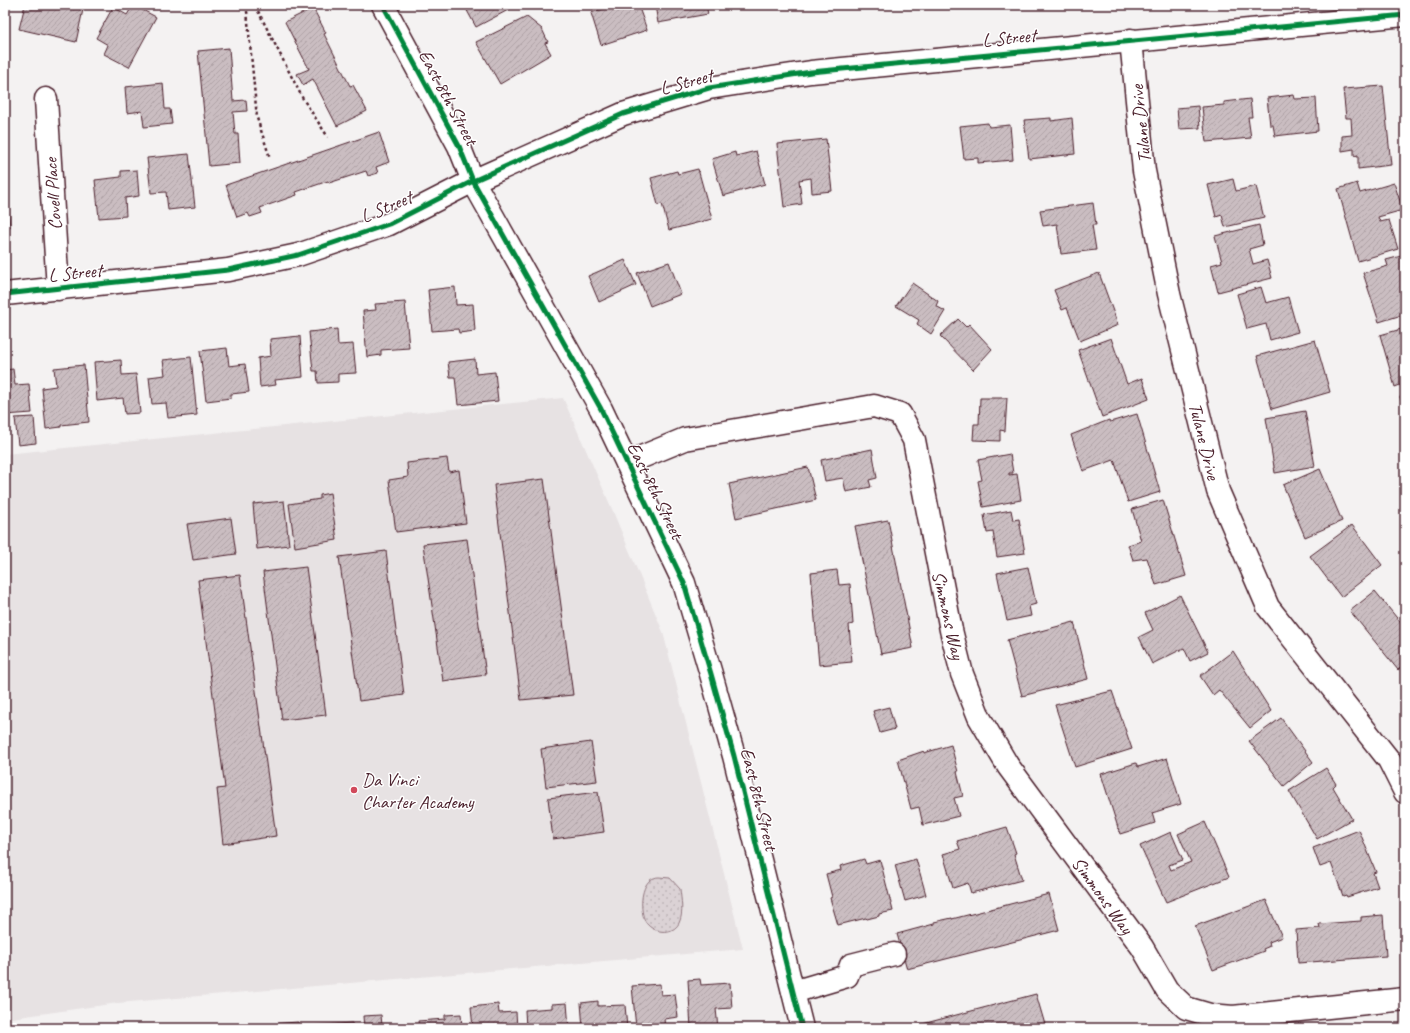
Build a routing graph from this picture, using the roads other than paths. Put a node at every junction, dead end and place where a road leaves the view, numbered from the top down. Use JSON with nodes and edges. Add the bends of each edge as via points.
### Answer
{"nodes":[{"id":1,"x":383,"y":5,"type":"edge"},
{"id":2,"x":1405,"y":15,"type":"edge"},
{"id":3,"x":1131,"y":40,"type":"junction"},
{"id":4,"x":46,"y":99,"type":"dead end"},
{"id":5,"x":473,"y":181,"type":"junction"},
{"id":6,"x":58,"y":289,"type":"junction"},
{"id":7,"x":5,"y":294,"type":"edge"},
{"id":8,"x":627,"y":463,"type":"junction"},
{"id":9,"x":1405,"y":792,"type":"edge"},
{"id":10,"x":894,"y":954,"type":"dead end"},
{"id":11,"x":793,"y":992,"type":"junction"},
{"id":12,"x":1405,"y":999,"type":"edge"},
{"id":13,"x":802,"y":1028,"type":"edge"}],
"edges":[{"from":1,"to":5,"type":"street","name":"East 8th Street","via":[[459,146]]},
{"from":2,"to":3,"type":"street","name":"L Street"},
{"from":3,"to":5,"type":"street","name":"L Street","via":[[811,72],[709,88],[622,114]]},
{"from":3,"to":9,"type":"street","name":"Tulane Drive","via":[[1144,172],[1169,294],[1218,491],[1268,606],[1389,760]]},
{"from":4,"to":6,"type":"street","name":"Covell Place"},
{"from":5,"to":6,"type":"street","name":"L Street","via":[[389,224],[298,255],[228,270]]},
{"from":5,"to":8,"type":"street","name":"East 8th Street","via":[[601,409]]},
{"from":6,"to":7,"type":"street","name":"L Street"},
{"from":8,"to":11,"type":"street","name":"East 8th Street","via":[[684,583],[732,749]]},
{"from":8,"to":12,"type":"street","name":"Simmons Way","via":[[685,439],[874,406],[900,414],[914,440],[951,630],[962,674],[979,717],[1008,766],[1142,947],[1167,990],[1186,1008],[1210,1015],[1233,1017]]},
{"from":10,"to":11,"type":"street","via":[[851,965],[846,976]]},
{"from":11,"to":13,"type":"street","name":"East 8th Street"}]}
